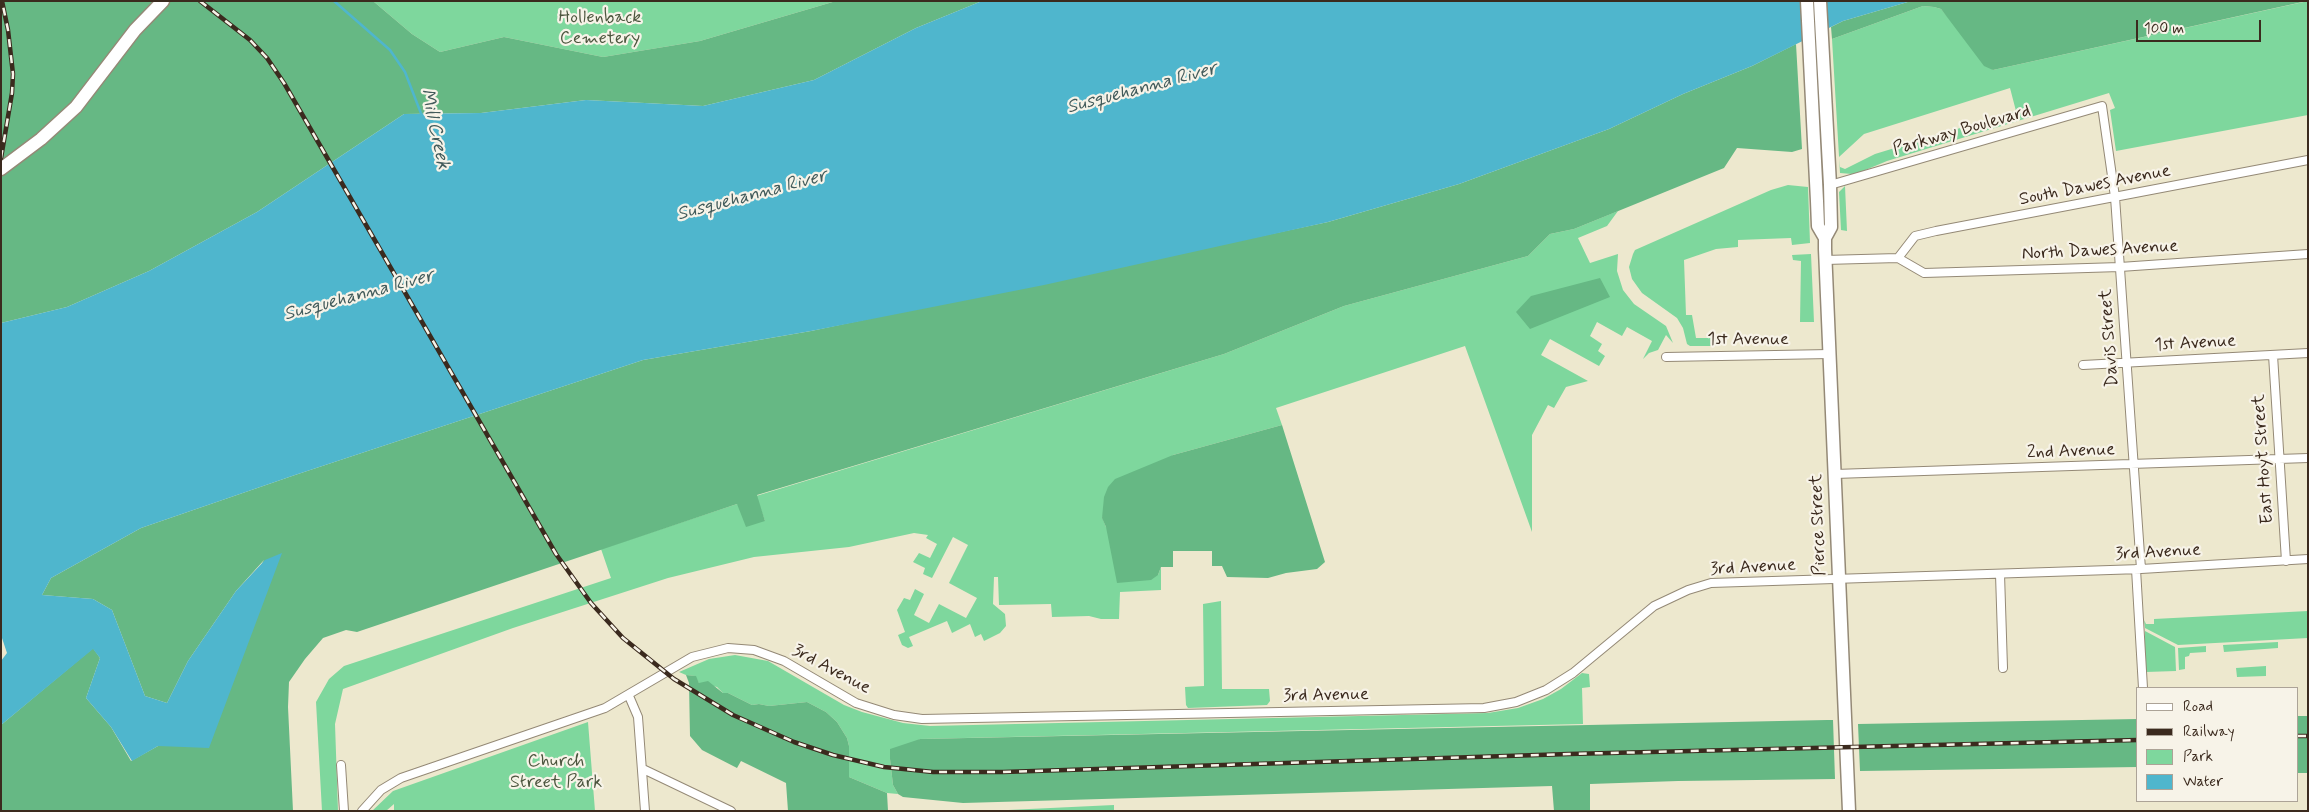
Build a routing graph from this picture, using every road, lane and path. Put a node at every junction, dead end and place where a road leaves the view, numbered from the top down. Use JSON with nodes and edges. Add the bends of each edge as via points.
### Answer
{"nodes":[{"id":1,"x":163,"y":1,"type":"edge"},
{"id":2,"x":1807,"y":1,"type":"edge"},
{"id":3,"x":1820,"y":1,"type":"edge"},
{"id":4,"x":2102,"y":106,"type":"joint"},
{"id":5,"x":2308,"y":160,"type":"edge"},
{"id":6,"x":6,"y":165,"type":"edge"},
{"id":7,"x":1830,"y":185,"type":"junction"},
{"id":8,"x":2115,"y":197,"type":"junction"},
{"id":9,"x":1825,"y":238,"type":"junction"},
{"id":10,"x":2308,"y":254,"type":"edge"},
{"id":11,"x":1898,"y":258,"type":"junction"},
{"id":12,"x":1825,"y":260,"type":"junction"},
{"id":13,"x":2120,"y":266,"type":"junction"},
{"id":14,"x":2308,"y":353,"type":"edge"},
{"id":15,"x":1830,"y":354,"type":"junction"},
{"id":16,"x":2273,"y":355,"type":"junction"},
{"id":17,"x":1666,"y":357,"type":"dead end"},
{"id":18,"x":2126,"y":364,"type":"junction"},
{"id":19,"x":2083,"y":365,"type":"dead end"},
{"id":20,"x":2308,"y":458,"type":"edge"},
{"id":21,"x":2279,"y":460,"type":"junction"},
{"id":22,"x":2134,"y":465,"type":"junction"},
{"id":23,"x":1835,"y":474,"type":"junction"},
{"id":24,"x":2308,"y":559,"type":"edge"},
{"id":25,"x":2286,"y":560,"type":"junction"},
{"id":26,"x":2138,"y":569,"type":"junction"},
{"id":27,"x":2000,"y":574,"type":"junction"},
{"id":28,"x":1839,"y":579,"type":"junction"},
{"id":29,"x":2003,"y":668,"type":"dead end"},
{"id":30,"x":2143,"y":687,"type":"edge"},
{"id":31,"x":629,"y":696,"type":"junction"},
{"id":32,"x":341,"y":765,"type":"dead end"},
{"id":33,"x":642,"y":769,"type":"junction"},
{"id":34,"x":344,"y":811,"type":"edge"},
{"id":35,"x":362,"y":811,"type":"edge"},
{"id":36,"x":645,"y":811,"type":"edge"},
{"id":37,"x":731,"y":811,"type":"edge"},
{"id":38,"x":1849,"y":811,"type":"edge"}],
"edges":[{"from":1,"to":6,"type":"main road","via":[[135,30],[76,106],[41,139]]},
{"from":2,"to":9,"type":"main road","name":"Pierce Street","via":[[1818,226]]},
{"from":3,"to":7,"type":"main road","name":"Pierce Street"},
{"from":4,"to":7,"type":"street","name":"Parkway Boulevard"},
{"from":4,"to":8,"type":"street","name":"Davis Street"},
{"from":5,"to":8,"type":"street","name":"South Dawes Avenue"},
{"from":7,"to":9,"type":"main road","name":"Pierce Street","via":[[1830,227]]},
{"from":8,"to":11,"type":"street","name":"South Dawes Avenue","via":[[1915,236]]},
{"from":8,"to":13,"type":"street","name":"Davis Street"},
{"from":9,"to":12,"type":"main road","name":"Pierce Street"},
{"from":10,"to":13,"type":"street","name":"North Dawes Avenue"},
{"from":11,"to":12,"type":"street"},
{"from":11,"to":13,"type":"street","name":"North Dawes Avenue","via":[[1924,272]]},
{"from":12,"to":15,"type":"main road","name":"Pierce Street"},
{"from":13,"to":18,"type":"street","name":"Davis Street"},
{"from":14,"to":16,"type":"street","name":"1st Avenue"},
{"from":15,"to":17,"type":"street","name":"1st Avenue"},
{"from":15,"to":23,"type":"main road","name":"Pierce Street"},
{"from":16,"to":18,"type":"street","name":"1st Avenue"},
{"from":16,"to":21,"type":"street","name":"East Hoyt Street"},
{"from":18,"to":19,"type":"street","name":"1st Avenue"},
{"from":18,"to":22,"type":"street","name":"Davis Street"},
{"from":20,"to":21,"type":"street","name":"2nd Avenue"},
{"from":21,"to":22,"type":"street","name":"2nd Avenue"},
{"from":21,"to":25,"type":"street","name":"East Hoyt Street"},
{"from":22,"to":23,"type":"street","name":"2nd Avenue"},
{"from":22,"to":26,"type":"street","name":"Davis Street"},
{"from":23,"to":28,"type":"main road","name":"Pierce Street"},
{"from":24,"to":25,"type":"street","name":"3rd Avenue"},
{"from":25,"to":26,"type":"street","name":"3rd Avenue"},
{"from":26,"to":27,"type":"street","name":"3rd Avenue"},
{"from":26,"to":30,"type":"street","name":"Davis Street"},
{"from":27,"to":28,"type":"street","name":"3rd Avenue"},
{"from":27,"to":29,"type":"street"},
{"from":28,"to":31,"type":"street","name":"3rd Avenue","via":[[1724,582],[1688,590],[1654,606],[1573,673],[1546,690],[1516,702],[1484,708],[922,719],[894,715],[856,703],[778,659],[754,650],[728,648],[692,658]]},
{"from":28,"to":38,"type":"main road","name":"Pierce Street"},
{"from":31,"to":33,"type":"street","via":[[638,717]]},
{"from":31,"to":35,"type":"street","name":"3rd Avenue","via":[[590,714],[401,778],[382,790]]},
{"from":32,"to":34,"type":"street"},
{"from":33,"to":36,"type":"street"},
{"from":33,"to":37,"type":"street"}]}
